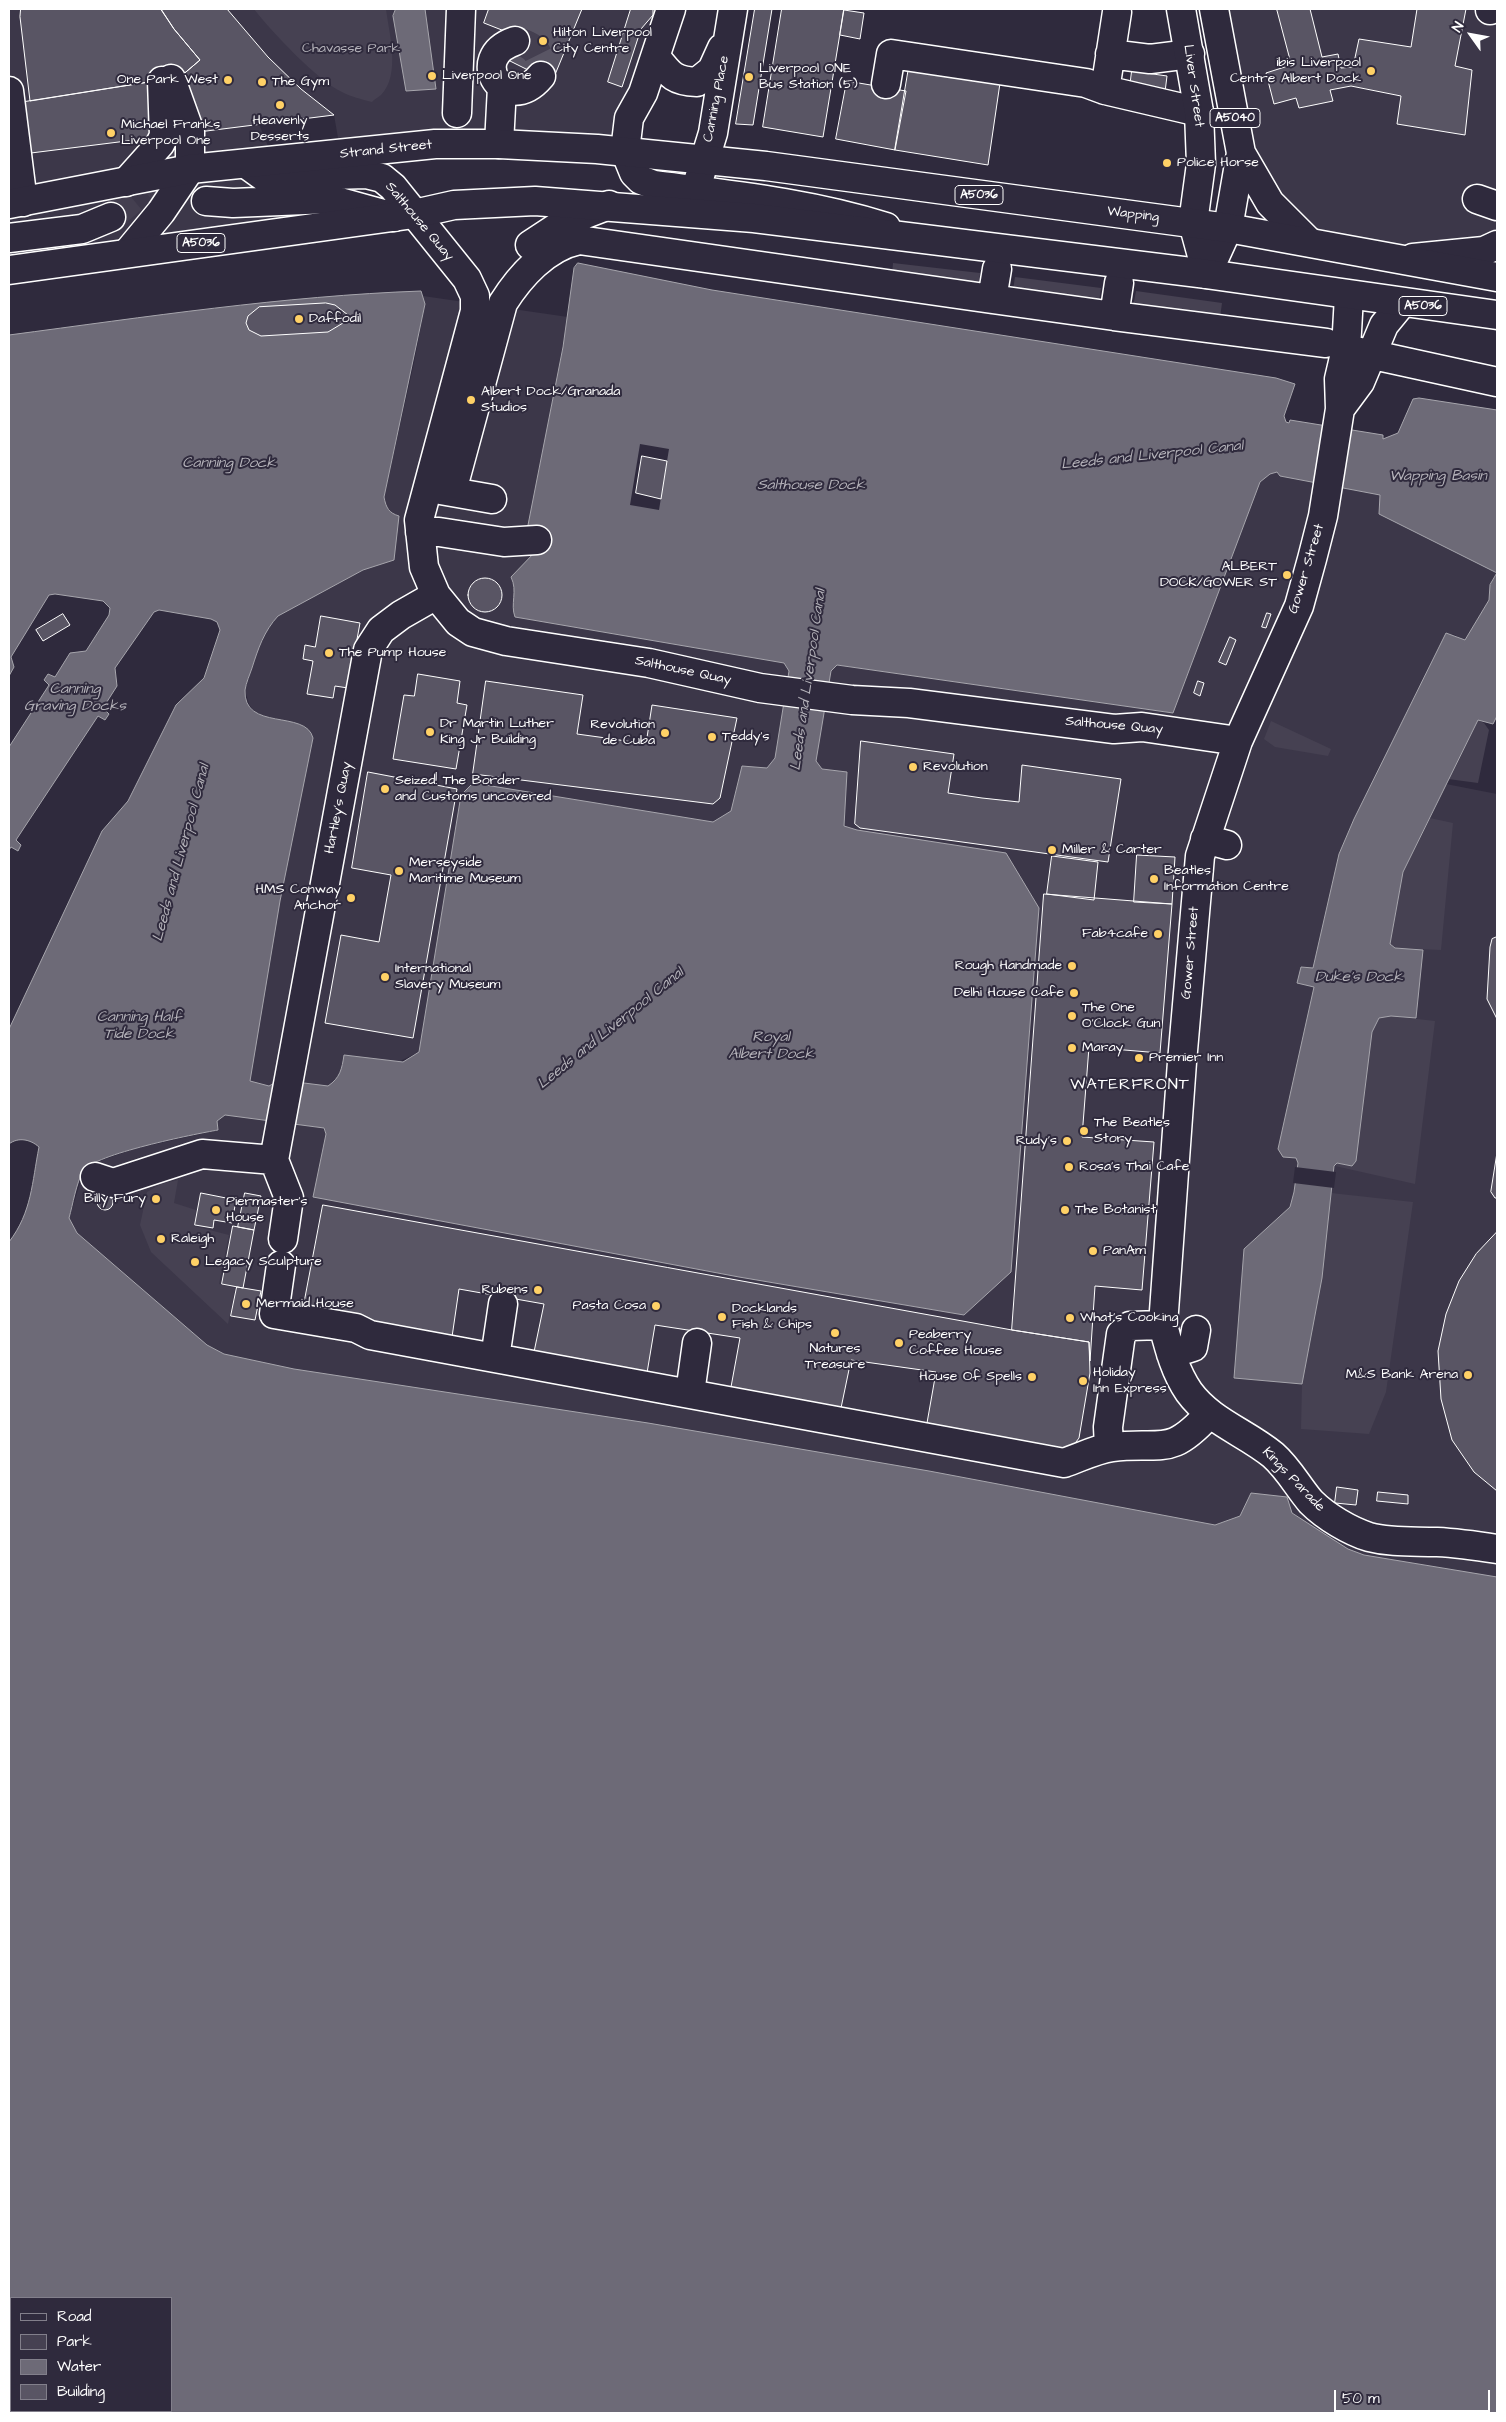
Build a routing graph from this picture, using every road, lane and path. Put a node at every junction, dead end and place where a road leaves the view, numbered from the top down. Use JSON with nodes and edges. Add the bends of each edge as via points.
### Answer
{"nodes":[{"id":1,"x":461,"y":9,"type":"edge"},
{"id":2,"x":671,"y":9,"type":"edge"},
{"id":3,"x":1181,"y":9,"type":"edge"},
{"id":4,"x":1214,"y":9,"type":"edge"},
{"id":5,"x":1117,"y":12,"type":"dead end"},
{"id":6,"x":731,"y":20,"type":"edge"},
{"id":7,"x":515,"y":41,"type":"dead end"},
{"id":8,"x":1110,"y":54,"type":"junction"},
{"id":9,"x":1190,"y":54,"type":"junction"},
{"id":10,"x":656,"y":57,"type":"junction"},
{"id":11,"x":540,"y":76,"type":"dead end"},
{"id":12,"x":886,"y":84,"type":"dead end"},
{"id":13,"x":502,"y":87,"type":"junction"},
{"id":14,"x":1105,"y":90,"type":"junction"},
{"id":15,"x":9,"y":91,"type":"edge"},
{"id":16,"x":457,"y":112,"type":"dead end"},
{"id":17,"x":1199,"y":112,"type":"junction"},
{"id":18,"x":499,"y":144,"type":"junction"},
{"id":19,"x":625,"y":151,"type":"junction"},
{"id":20,"x":1241,"y":153,"type":"junction"},
{"id":21,"x":704,"y":159,"type":"junction"},
{"id":22,"x":246,"y":164,"type":"junction"},
{"id":23,"x":766,"y":166,"type":"joint"},
{"id":24,"x":190,"y":169,"type":"junction"},
{"id":25,"x":126,"y":182,"type":"junction"},
{"id":26,"x":696,"y":190,"type":"junction"},
{"id":27,"x":206,"y":201,"type":"dead end"},
{"id":28,"x":16,"y":203,"type":"edge"},
{"id":29,"x":606,"y":206,"type":"junction"},
{"id":30,"x":756,"y":209,"type":"junction"},
{"id":31,"x":404,"y":216,"type":"junction"},
{"id":32,"x":111,"y":217,"type":"tunnel mouth"},
{"id":33,"x":1193,"y":223,"type":"junction"},
{"id":34,"x":1228,"y":228,"type":"junction"},
{"id":35,"x":9,"y":238,"type":"edge"},
{"id":36,"x":1309,"y":242,"type":"junction"},
{"id":37,"x":1497,"y":245,"type":"edge"},
{"id":38,"x":128,"y":252,"type":"junction"},
{"id":39,"x":1400,"y":259,"type":"junction"},
{"id":40,"x":997,"y":269,"type":"dead end"},
{"id":41,"x":9,"y":270,"type":"edge"},
{"id":42,"x":1207,"y":274,"type":"junction"},
{"id":43,"x":1497,"y":277,"type":"edge"},
{"id":44,"x":1119,"y":283,"type":"dead end"},
{"id":45,"x":1349,"y":296,"type":"junction"},
{"id":46,"x":992,"y":299,"type":"junction"},
{"id":47,"x":1402,"y":303,"type":"junction"},
{"id":48,"x":474,"y":311,"type":"junction"},
{"id":49,"x":1497,"y":315,"type":"edge"},
{"id":50,"x":1114,"y":316,"type":"junction"},
{"id":51,"x":1348,"y":348,"type":"junction"},
{"id":52,"x":1497,"y":382,"type":"edge"},
{"id":53,"x":455,"y":480,"type":"dead end"},
{"id":54,"x":428,"y":488,"type":"junction"},
{"id":55,"x":492,"y":499,"type":"dead end"},
{"id":56,"x":420,"y":532,"type":"junction"},
{"id":57,"x":537,"y":540,"type":"dead end"},
{"id":58,"x":436,"y":595,"type":"junction"},
{"id":59,"x":1238,"y":741,"type":"junction"},
{"id":60,"x":275,"y":1154,"type":"junction"},
{"id":61,"x":95,"y":1177,"type":"dead end"},
{"id":62,"x":503,"y":1304,"type":"dead end"},
{"id":63,"x":1182,"y":1341,"type":"junction"},
{"id":64,"x":697,"y":1343,"type":"dead end"},
{"id":65,"x":495,"y":1358,"type":"junction"},
{"id":66,"x":690,"y":1393,"type":"junction"},
{"id":67,"x":1209,"y":1414,"type":"junction"},
{"id":68,"x":1109,"y":1447,"type":"junction"},
{"id":69,"x":1497,"y":1549,"type":"edge"}],
"edges":[{"from":1,"to":16,"type":"main road"},
{"from":2,"to":10,"type":"main road"},
{"from":3,"to":9,"type":"main road","name":"Liver Street","number":"A5040"},
{"from":4,"to":20,"type":"main road","number":"A5040"},
{"from":5,"to":8,"type":"main road"},
{"from":6,"to":10,"type":"main road","name":"Canning Place","via":[[712,70],[696,82],[681,81],[669,73]]},
{"from":6,"to":21,"type":"main road","name":"Canning Place","via":[[713,133]]},
{"from":7,"to":13,"type":"main road","via":[[502,45],[494,55],[491,67],[495,80]]},
{"from":8,"to":9,"type":"main road","via":[[1150,59]]},
{"from":8,"to":14,"type":"main road"},
{"from":9,"to":17,"type":"main road","name":"Liver Street","number":"A5040"},
{"from":10,"to":19,"type":"main road","via":[[643,93],[629,118]]},
{"from":11,"to":13,"type":"main road","via":[[531,87],[518,92]]},
{"from":12,"to":14,"type":"main road","via":[[891,54],[1086,83]]},
{"from":13,"to":18,"type":"main road"},
{"from":14,"to":17,"type":"main road"},
{"from":15,"to":28,"type":"main road"},
{"from":17,"to":33,"type":"main road","name":"Liver Street","number":"A5040","via":[[1201,164]]},
{"from":18,"to":19,"type":"main road","name":"Strand Street","number":"A5036"},
{"from":18,"to":22,"type":"main road","name":"Strand Street","number":"A5036","via":[[435,144]]},
{"from":19,"to":21,"type":"main road","name":"Strand Street","number":"A5036"},
{"from":19,"to":26,"type":"main road","via":[[634,173],[641,180],[654,185]]},
{"from":20,"to":34,"type":"main road","number":"A5040"},
{"from":20,"to":36,"type":"main road","number":"A5040","via":[[1270,203]]},
{"from":21,"to":23,"type":"main road","name":"Strand Street","number":"A5036"},
{"from":21,"to":26,"type":"main road","name":"Canning Place"},
{"from":22,"to":24,"type":"main road","name":"Strand Street","number":"A5036"},
{"from":22,"to":31,"type":"main road","name":"Salthouse Quay","via":[[264,177],[366,174],[382,178],[393,187]]},
{"from":23,"to":33,"type":"main road","name":"Wapping","number":"A5036"},
{"from":24,"to":25,"type":"main road","name":"Strand Street","number":"A5036"},
{"from":24,"to":25,"type":"main road","via":[[190,132],[166,80],[164,136]]},
{"from":24,"to":38,"type":"main road"},
{"from":25,"to":28,"type":"main road","name":"Strand Street","number":"A5036"},
{"from":26,"to":29,"type":"main road","via":[[691,199]]},
{"from":26,"to":30,"type":"main road"},
{"from":27,"to":31,"type":"main road","via":[[329,199]]},
{"from":29,"to":30,"type":"main road","number":"A5036"},
{"from":29,"to":31,"type":"main road","number":"A5036","via":[[535,201],[454,204]]},
{"from":29,"to":48,"type":"main road","name":"Salthouse Quay","via":[[565,222],[533,243],[502,272]]},
{"from":30,"to":42,"type":"main road","number":"A5036","via":[[928,240]]},
{"from":31,"to":38,"type":"main road","number":"A5036"},
{"from":31,"to":48,"type":"main road","name":"Salthouse Quay","via":[[467,279],[474,296]]},
{"from":32,"to":35,"type":"main road","via":[[82,229]]},
{"from":33,"to":34,"type":"main road","name":"Wapping","number":"A5036"},
{"from":33,"to":42,"type":"main road","name":"Liver Street","number":"A5040"},
{"from":34,"to":36,"type":"main road","name":"Wapping","number":"A5036"},
{"from":34,"to":42,"type":"main road","number":"A5040"},
{"from":36,"to":39,"type":"main road","name":"Wapping","number":"A5036"},
{"from":37,"to":39,"type":"main road","via":[[1484,251]]},
{"from":38,"to":41,"type":"main road","number":"A5036"},
{"from":39,"to":43,"type":"main road","name":"Wapping","number":"A5036"},
{"from":40,"to":46,"type":"main road"},
{"from":42,"to":45,"type":"main road","number":"A5036"},
{"from":44,"to":50,"type":"main road"},
{"from":45,"to":47,"type":"main road","number":"A5036"},
{"from":45,"to":51,"type":"main road"},
{"from":46,"to":50,"type":"main road"},
{"from":46,"to":53,"type":"main road","via":[[579,240],[567,243],[539,260],[515,283],[503,303]]},
{"from":47,"to":49,"type":"main road","number":"A5036"},
{"from":47,"to":51,"type":"main road","via":[[1384,325]]},
{"from":48,"to":54,"type":"main road","name":"Salthouse Quay"},
{"from":50,"to":51,"type":"main road"},
{"from":51,"to":52,"type":"main road"},
{"from":51,"to":59,"type":"main road","name":"Gower Street","via":[[1360,382],[1340,409],[1306,609]]},
{"from":54,"to":55,"type":"main road"},
{"from":54,"to":56,"type":"main road","name":"Salthouse Quay","via":[[419,520]]},
{"from":56,"to":57,"type":"main road","via":[[504,542]]},
{"from":56,"to":58,"type":"main road","name":"Salthouse Quay","via":[[424,567]]},
{"from":58,"to":59,"type":"main road","name":"Salthouse Quay","via":[[458,622],[473,632],[511,650],[553,660],[649,663],[764,694],[846,706],[909,703],[1114,729],[1142,727]]},
{"from":58,"to":60,"type":"main road","name":"Hartley's Quay","via":[[381,630],[368,650]]},
{"from":59,"to":63,"type":"main road","name":"Gower Street","via":[[1216,842],[1200,856],[1195,1014],[1176,1284]]},
{"from":60,"to":61,"type":"main road","via":[[202,1154],[113,1183]]},
{"from":60,"to":65,"type":"main road","via":[[289,1198],[274,1314]]},
{"from":62,"to":65,"type":"main road"},
{"from":63,"to":67,"type":"main road","name":"Kings Parade","via":[[1189,1391]]},
{"from":63,"to":68,"type":"main road","via":[[1130,1326],[1121,1334],[1108,1427]]},
{"from":64,"to":66,"type":"main road"},
{"from":65,"to":66,"type":"main road"},
{"from":66,"to":68,"type":"main road","via":[[1064,1463]]},
{"from":67,"to":68,"type":"main road","via":[[1177,1442],[1161,1447]]},
{"from":67,"to":69,"type":"main road","name":"Kings Parade","via":[[1256,1442],[1291,1474],[1312,1502],[1349,1528],[1388,1541],[1437,1542]]}]}
